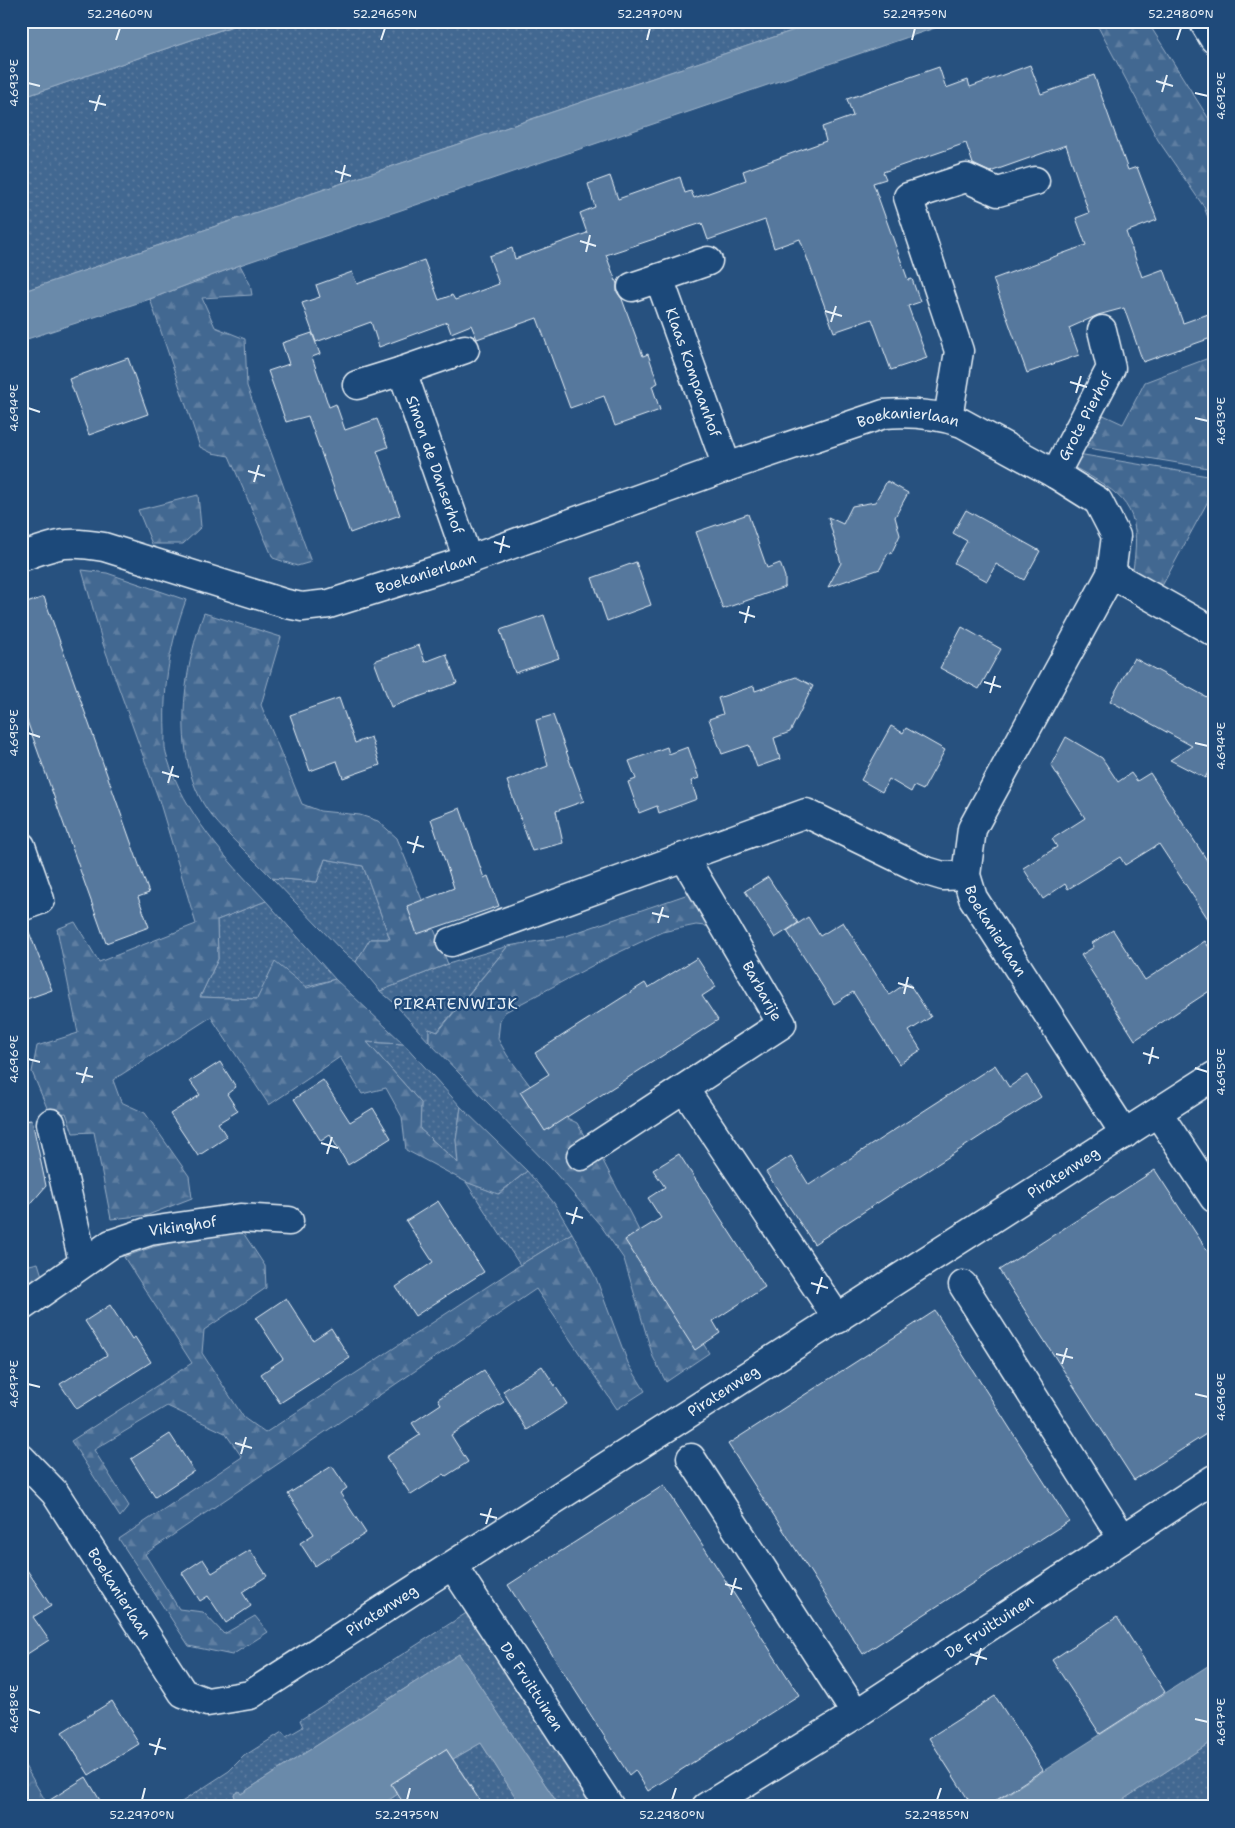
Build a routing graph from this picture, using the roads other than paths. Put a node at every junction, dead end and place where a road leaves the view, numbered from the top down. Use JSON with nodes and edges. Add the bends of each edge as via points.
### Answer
{"nodes":[{"id":1,"x":1203,"y":21,"type":"edge"},
{"id":2,"x":1214,"y":38,"type":"edge"},
{"id":3,"x":1035,"y":181,"type":"dead end"},
{"id":4,"x":708,"y":262,"type":"dead end"},
{"id":5,"x":659,"y":278,"type":"junction"},
{"id":6,"x":632,"y":287,"type":"dead end"},
{"id":7,"x":1102,"y":330,"type":"dead end"},
{"id":8,"x":465,"y":349,"type":"dead end"},
{"id":9,"x":402,"y":371,"type":"junction"},
{"id":10,"x":357,"y":385,"type":"dead end"},
{"id":11,"x":948,"y":418,"type":"junction"},
{"id":12,"x":727,"y":466,"type":"junction"},
{"id":13,"x":1055,"y":474,"type":"junction"},
{"id":14,"x":21,"y":556,"type":"edge"},
{"id":15,"x":468,"y":560,"type":"junction"},
{"id":16,"x":1111,"y":574,"type":"junction"},
{"id":17,"x":1214,"y":632,"type":"edge"},
{"id":18,"x":21,"y":846,"type":"edge"},
{"id":19,"x":684,"y":857,"type":"junction"},
{"id":20,"x":966,"y":875,"type":"junction"},
{"id":21,"x":21,"y":907,"type":"edge"},
{"id":22,"x":451,"y":942,"type":"dead end"},
{"id":23,"x":1214,"y":1076,"type":"edge"},
{"id":24,"x":685,"y":1090,"type":"junction"},
{"id":25,"x":1158,"y":1113,"type":"junction"},
{"id":26,"x":51,"y":1123,"type":"dead end"},
{"id":27,"x":1125,"y":1134,"type":"junction"},
{"id":28,"x":580,"y":1156,"type":"dead end"},
{"id":29,"x":1214,"y":1198,"type":"edge"},
{"id":30,"x":289,"y":1221,"type":"dead end"},
{"id":31,"x":83,"y":1262,"type":"junction"},
{"id":32,"x":963,"y":1285,"type":"dead end"},
{"id":33,"x":21,"y":1307,"type":"edge"},
{"id":34,"x":838,"y":1319,"type":"junction"},
{"id":35,"x":21,"y":1458,"type":"edge"},
{"id":36,"x":692,"y":1458,"type":"dead end"},
{"id":37,"x":1214,"y":1479,"type":"edge"},
{"id":38,"x":1123,"y":1539,"type":"junction"},
{"id":39,"x":453,"y":1566,"type":"junction"},
{"id":40,"x":230,"y":1700,"type":"joint"},
{"id":41,"x":856,"y":1714,"type":"junction"},
{"id":42,"x":610,"y":1807,"type":"edge"},
{"id":43,"x":706,"y":1807,"type":"edge"}],
"edges":[{"from":1,"to":2,"type":"street"},
{"from":3,"to":11,"type":"street","via":[[998,192],[966,178],[908,197],[959,351]]},
{"from":4,"to":5,"type":"street"},
{"from":5,"to":6,"type":"street"},
{"from":5,"to":12,"type":"street","name":"Klaas Kompaanhof"},
{"from":7,"to":13,"type":"street","name":"Grote Pierhof","via":[[1111,368]]},
{"from":8,"to":9,"type":"street"},
{"from":9,"to":10,"type":"street"},
{"from":9,"to":15,"type":"street","name":"Simon de Danserhof"},
{"from":11,"to":12,"type":"street","name":"Boekanierlaan","via":[[910,412],[884,414]]},
{"from":11,"to":13,"type":"street","name":"Boekanierlaan"},
{"from":12,"to":15,"type":"street","name":"Boekanierlaan"},
{"from":13,"to":16,"type":"street","name":"Boekanierlaan","via":[[1098,501],[1116,536]]},
{"from":14,"to":15,"type":"street","name":"Boekanierlaan","via":[[62,542],[104,547],[302,607],[329,604]]},
{"from":16,"to":17,"type":"street"},
{"from":16,"to":20,"type":"street","name":"Boekanierlaan","via":[[972,830]]},
{"from":18,"to":21,"type":"street","via":[[40,900]]},
{"from":19,"to":20,"type":"street","via":[[806,813],[923,870],[943,876]]},
{"from":19,"to":22,"type":"street"},
{"from":19,"to":24,"type":"street","name":"Barbarije","via":[[782,1024]]},
{"from":20,"to":27,"type":"street","name":"Boekanierlaan","via":[[973,898]]},
{"from":23,"to":25,"type":"street","name":"Piratenweg"},
{"from":24,"to":28,"type":"street","name":"Barbarije"},
{"from":24,"to":34,"type":"street"},
{"from":25,"to":27,"type":"street","name":"Piratenweg"},
{"from":25,"to":29,"type":"street"},
{"from":26,"to":31,"type":"street"},
{"from":27,"to":34,"type":"street","name":"Piratenweg"},
{"from":30,"to":31,"type":"street","name":"Vikinghof","via":[[240,1218],[150,1232],[111,1244]]},
{"from":31,"to":33,"type":"street","name":"Vikinghof"},
{"from":32,"to":38,"type":"street"},
{"from":34,"to":39,"type":"street","name":"Piratenweg"},
{"from":35,"to":40,"type":"street","name":"Boekanierlaan","via":[[55,1492],[182,1693],[207,1702]]},
{"from":36,"to":41,"type":"street"},
{"from":37,"to":38,"type":"street","name":"De Fruittuinen"},
{"from":38,"to":41,"type":"street","name":"De Fruittuinen"},
{"from":39,"to":40,"type":"street","name":"Piratenweg","via":[[250,1695]]},
{"from":39,"to":42,"type":"street","name":"De Fruittuinen"},
{"from":41,"to":43,"type":"street","name":"De Fruittuinen"}]}
